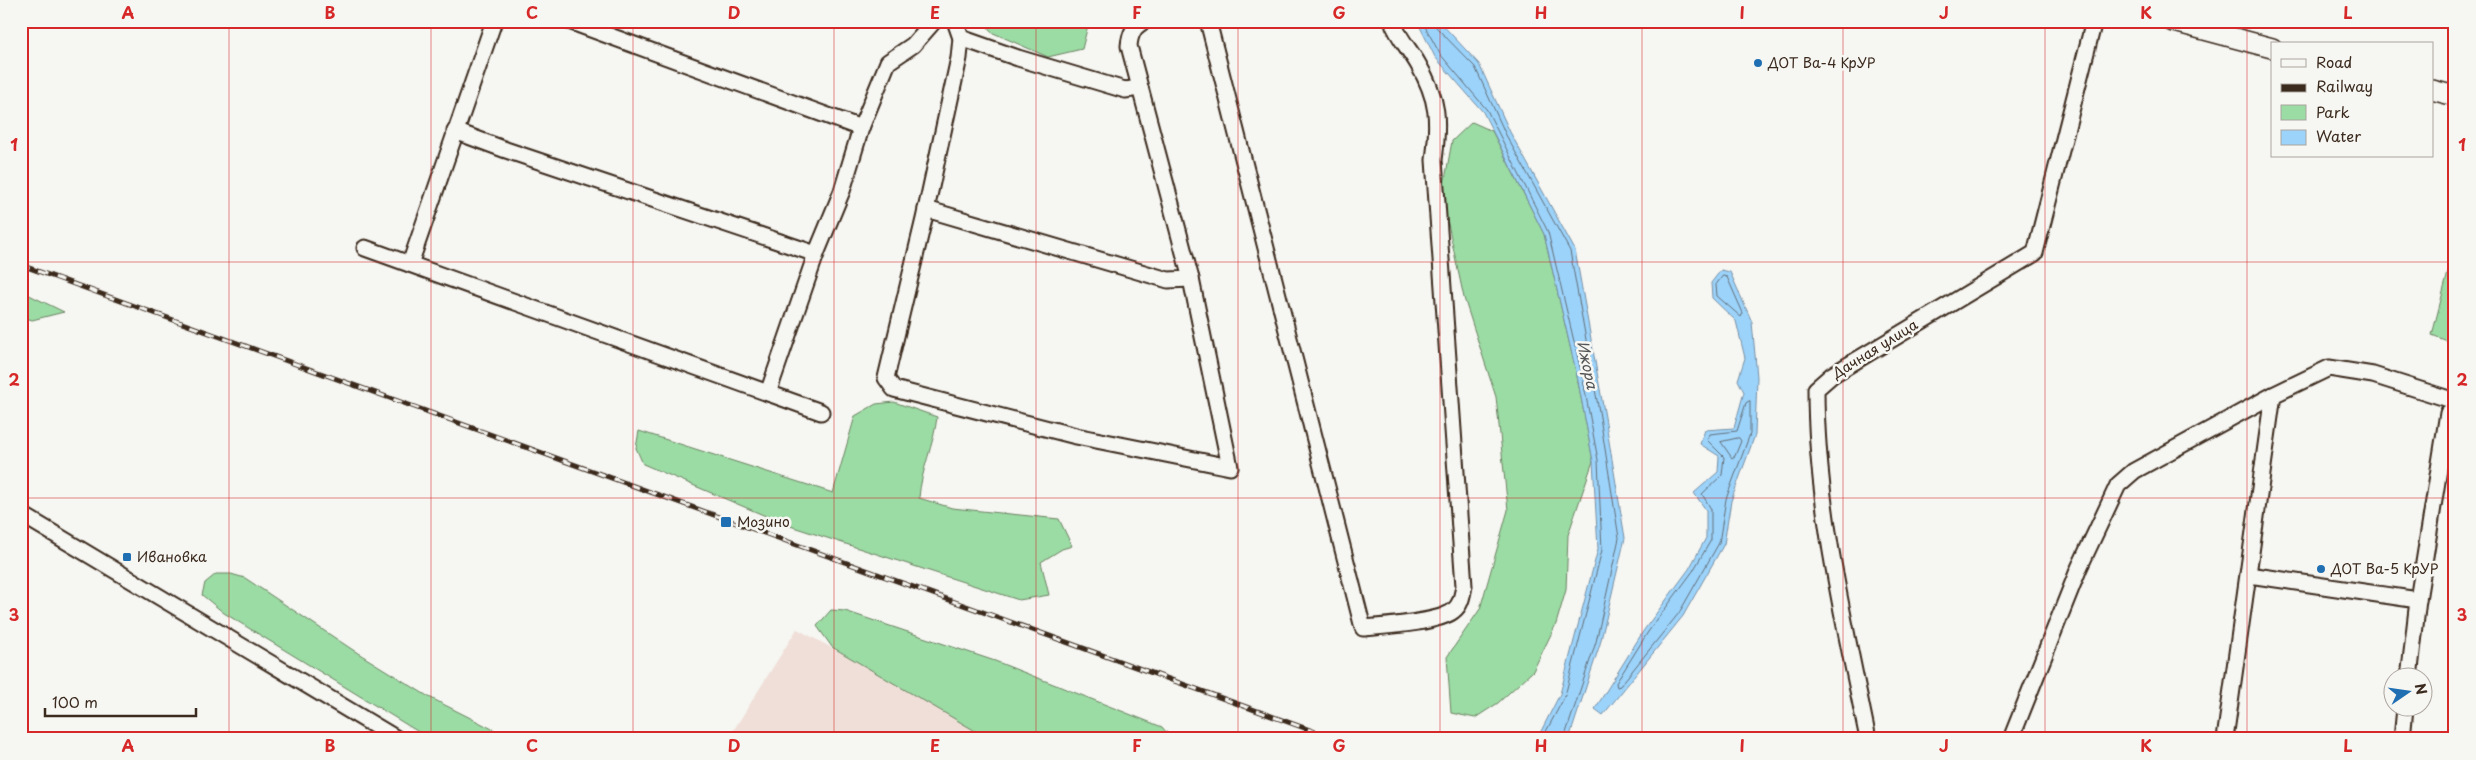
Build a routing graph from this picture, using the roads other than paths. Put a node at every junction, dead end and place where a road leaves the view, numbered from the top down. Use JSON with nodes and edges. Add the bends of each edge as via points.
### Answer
{"nodes":[{"id":1,"x":494,"y":21,"type":"edge"},
{"id":2,"x":569,"y":21,"type":"edge"},
{"id":3,"x":934,"y":21,"type":"edge"},
{"id":4,"x":955,"y":21,"type":"edge"},
{"id":5,"x":1145,"y":21,"type":"edge"},
{"id":6,"x":1208,"y":21,"type":"edge"},
{"id":7,"x":1392,"y":21,"type":"edge"},
{"id":8,"x":2094,"y":21,"type":"edge"},
{"id":9,"x":2171,"y":21,"type":"edge"},
{"id":10,"x":961,"y":38,"type":"junction"},
{"id":11,"x":2271,"y":48,"type":"edge"},
{"id":12,"x":1140,"y":88,"type":"junction"},
{"id":13,"x":2434,"y":91,"type":"edge"},
{"id":14,"x":2455,"y":96,"type":"edge"},
{"id":15,"x":861,"y":128,"type":"junction"},
{"id":16,"x":455,"y":131,"type":"junction"},
{"id":17,"x":926,"y":209,"type":"junction"},
{"id":18,"x":365,"y":248,"type":"dead end"},
{"id":19,"x":816,"y":254,"type":"junction"},
{"id":20,"x":410,"y":264,"type":"junction"},
{"id":21,"x":1191,"y":279,"type":"junction"},
{"id":22,"x":768,"y":393,"type":"junction"},
{"id":23,"x":2273,"y":395,"type":"junction"},
{"id":24,"x":2455,"y":401,"type":"edge"},
{"id":25,"x":2455,"y":408,"type":"edge"},
{"id":26,"x":821,"y":412,"type":"dead end"},
{"id":27,"x":21,"y":514,"type":"edge"},
{"id":28,"x":2250,"y":575,"type":"junction"},
{"id":29,"x":2418,"y":600,"type":"junction"},
{"id":30,"x":2410,"y":668,"type":"edge"},
{"id":31,"x":2404,"y":718,"type":"edge"},
{"id":32,"x":397,"y":739,"type":"edge"},
{"id":33,"x":1868,"y":739,"type":"edge"},
{"id":34,"x":2010,"y":739,"type":"edge"},
{"id":35,"x":2225,"y":739,"type":"edge"},
{"id":36,"x":2402,"y":739,"type":"edge"}],
"edges":[{"from":1,"to":16,"type":"street"},
{"from":2,"to":15,"type":"street"},
{"from":3,"to":15,"type":"street","via":[[913,45],[888,62]]},
{"from":4,"to":10,"type":"street"},
{"from":5,"to":12,"type":"street","via":[[1130,34],[1129,46]]},
{"from":6,"to":7,"type":"street","via":[[1363,628],[1440,618],[1453,611],[1461,601],[1464,586],[1434,160],[1438,114],[1434,97],[1419,66]]},
{"from":8,"to":33,"type":"street","name":"Дачная улица","via":[[2035,253],[1832,375],[1816,389],[1819,464],[1841,605]]},
{"from":9,"to":11,"type":"main road"},
{"from":10,"to":12,"type":"street","via":[[1125,90]]},
{"from":10,"to":17,"type":"street"},
{"from":12,"to":21,"type":"street"},
{"from":13,"to":14,"type":"main road"},
{"from":15,"to":19,"type":"street","via":[[842,191]]},
{"from":16,"to":19,"type":"street"},
{"from":16,"to":20,"type":"street"},
{"from":17,"to":21,"type":"street","via":[[1168,280]]},
{"from":17,"to":21,"type":"street","via":[[886,378],[894,389],[1076,436],[1230,467]]},
{"from":18,"to":20,"type":"street"},
{"from":19,"to":22,"type":"street"},
{"from":20,"to":22,"type":"street"},
{"from":22,"to":26,"type":"street"},
{"from":23,"to":24,"type":"street","via":[[2329,368],[2373,375]]},
{"from":23,"to":28,"type":"street"},
{"from":23,"to":34,"type":"street","via":[[2134,471],[2118,485],[2079,568]]},
{"from":25,"to":29,"type":"street","via":[[2448,413]]},
{"from":27,"to":32,"type":"street"},
{"from":28,"to":29,"type":"street"},
{"from":28,"to":35,"type":"street"},
{"from":29,"to":30,"type":"street"},
{"from":31,"to":36,"type":"street"}]}
